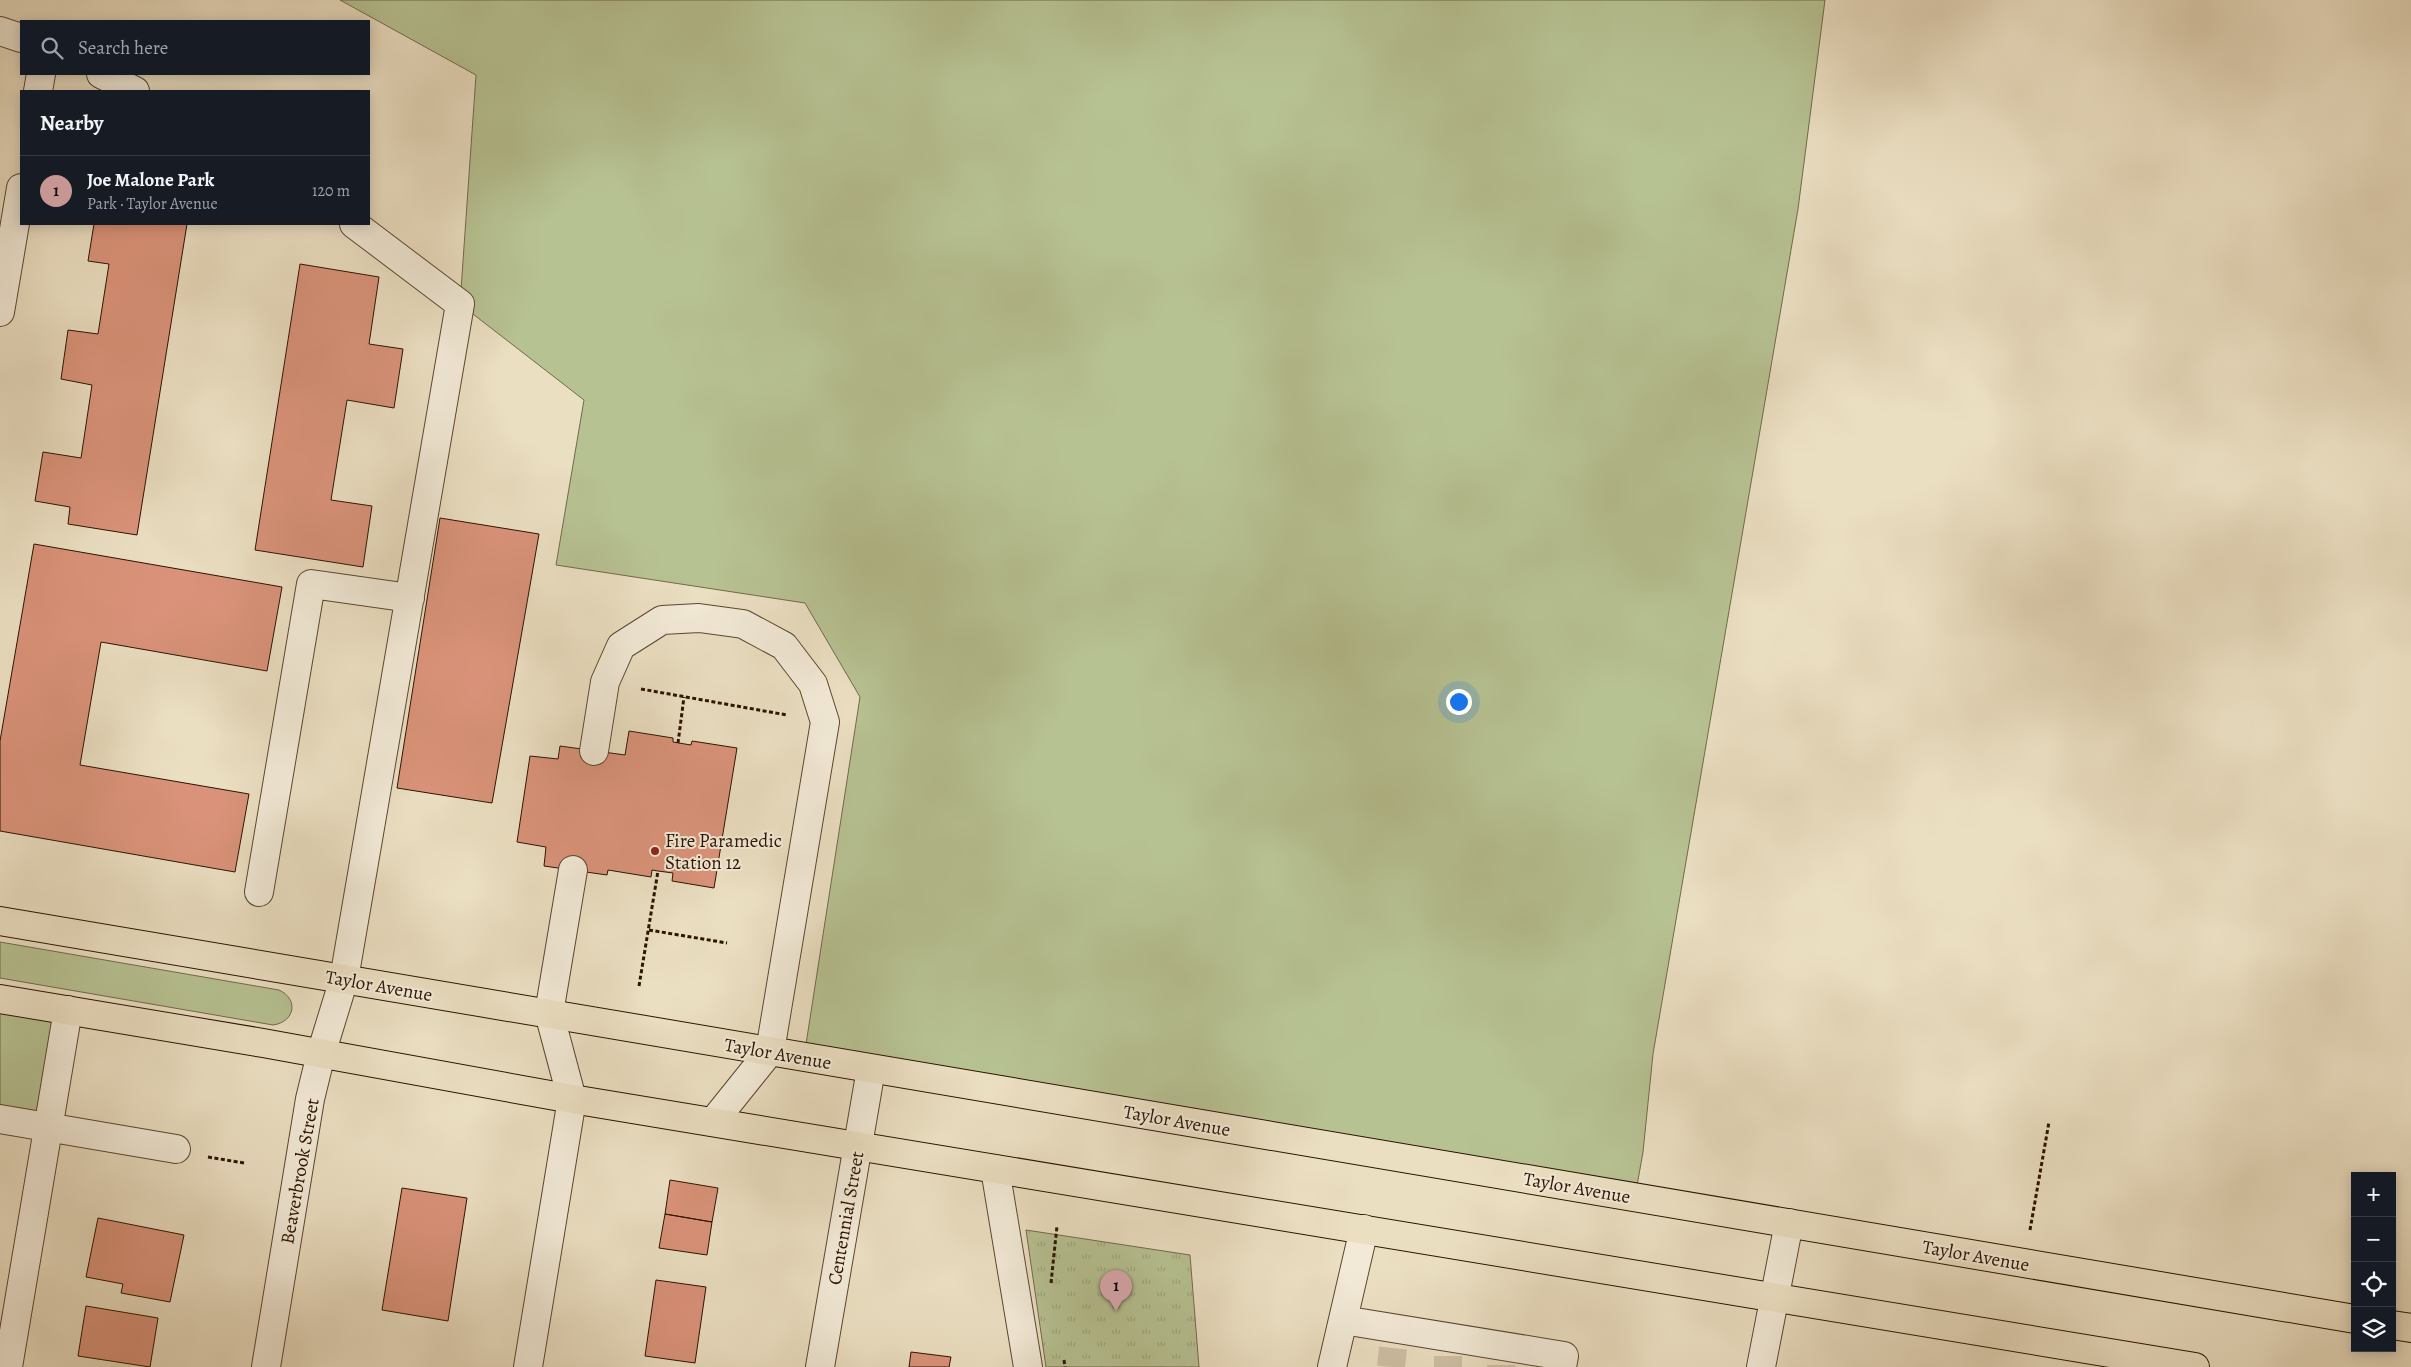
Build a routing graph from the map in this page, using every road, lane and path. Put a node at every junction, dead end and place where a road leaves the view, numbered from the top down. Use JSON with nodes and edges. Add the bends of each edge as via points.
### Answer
{"nodes":[{"id":1,"x":0,"y":30,"type":"edge"},
{"id":2,"x":20,"y":38,"type":"edge"},
{"id":3,"x":41,"y":75,"type":"edge"},
{"id":4,"x":103,"y":75,"type":"edge"},
{"id":5,"x":38,"y":90,"type":"edge"},
{"id":6,"x":133,"y":90,"type":"edge"},
{"id":7,"x":20,"y":194,"type":"edge"},
{"id":8,"x":355,"y":225,"type":"edge"},
{"id":9,"x":0,"y":312,"type":"edge"},
{"id":10,"x":410,"y":598,"type":"junction"},
{"id":11,"x":605,"y":682,"type":"junction"},
{"id":12,"x":684,"y":697,"type":"junction"},
{"id":13,"x":825,"y":722,"type":"junction"},
{"id":14,"x":678,"y":743,"type":"dead end"},
{"id":15,"x":594,"y":751,"type":"dead end"},
{"id":16,"x":573,"y":870,"type":"dead end"},
{"id":17,"x":658,"y":871,"type":"dead end"},
{"id":18,"x":259,"y":892,"type":"dead end"},
{"id":19,"x":0,"y":921,"type":"edge"},
{"id":20,"x":649,"y":930,"type":"junction"},
{"id":21,"x":727,"y":943,"type":"dead end"},
{"id":22,"x":344,"y":979,"type":"junction"},
{"id":23,"x":639,"y":986,"type":"dead end"},
{"id":24,"x":0,"y":999,"type":"edge"},
{"id":25,"x":68,"y":1010,"type":"junction"},
{"id":26,"x":549,"y":1014,"type":"junction"},
{"id":27,"x":770,"y":1051,"type":"junction"},
{"id":28,"x":321,"y":1054,"type":"junction"},
{"id":29,"x":871,"y":1068,"type":"junction"},
{"id":30,"x":572,"y":1098,"type":"junction"},
{"id":31,"x":0,"y":1119,"type":"edge"},
{"id":32,"x":713,"y":1122,"type":"junction"},
{"id":33,"x":2049,"y":1122,"type":"dead end"},
{"id":34,"x":48,"y":1127,"type":"junction"},
{"id":35,"x":858,"y":1146,"type":"junction"},
{"id":36,"x":188,"y":1153,"type":"joint"},
{"id":37,"x":244,"y":1162,"type":"dead end"},
{"id":38,"x":995,"y":1169,"type":"junction"},
{"id":39,"x":1789,"y":1223,"type":"junction"},
{"id":40,"x":1057,"y":1226,"type":"dead end"},
{"id":41,"x":1364,"y":1229,"type":"junction"},
{"id":42,"x":2024,"y":1262,"type":"junction"},
{"id":43,"x":1052,"y":1293,"type":"dead end"},
{"id":44,"x":1775,"y":1298,"type":"junction"},
{"id":45,"x":2351,"y":1318,"type":"edge"},
{"id":46,"x":1342,"y":1320,"type":"junction"},
{"id":47,"x":2396,"y":1326,"type":"edge"},
{"id":48,"x":2411,"y":1328,"type":"edge"},
{"id":49,"x":1064,"y":1358,"type":"dead end"},
{"id":50,"x":8,"y":1367,"type":"edge"},
{"id":51,"x":266,"y":1367,"type":"edge"},
{"id":52,"x":528,"y":1367,"type":"edge"},
{"id":53,"x":820,"y":1367,"type":"edge"},
{"id":54,"x":1028,"y":1367,"type":"edge"},
{"id":55,"x":1066,"y":1367,"type":"edge"},
{"id":56,"x":1332,"y":1367,"type":"edge"},
{"id":57,"x":1562,"y":1367,"type":"edge"},
{"id":58,"x":1761,"y":1367,"type":"edge"},
{"id":59,"x":2195,"y":1367,"type":"edge"}],
"edges":[{"from":1,"to":2,"type":"street"},
{"from":3,"to":5,"type":"street"},
{"from":4,"to":6,"type":"street"},
{"from":7,"to":9,"type":"street"},
{"from":8,"to":10,"type":"street","name":"Beaverbrook Street","via":[[460,304]]},
{"from":10,"to":18,"type":"street","via":[[311,584]]},
{"from":10,"to":22,"type":"street","name":"Beaverbrook Street"},
{"from":11,"to":12,"type":"path"},
{"from":11,"to":13,"type":"street","via":[[621,646],[662,620],[699,618],[743,624],[784,646],[813,684]]},
{"from":11,"to":15,"type":"street"},
{"from":12,"to":13,"type":"path"},
{"from":12,"to":14,"type":"path"},
{"from":13,"to":27,"type":"street"},
{"from":16,"to":26,"type":"street"},
{"from":17,"to":20,"type":"path"},
{"from":19,"to":22,"type":"main road","name":"Taylor Avenue"},
{"from":20,"to":21,"type":"path"},
{"from":20,"to":23,"type":"path"},
{"from":22,"to":26,"type":"main road","name":"Taylor Avenue"},
{"from":22,"to":28,"type":"street","name":"Beaverbrook Street"},
{"from":24,"to":25,"type":"main road"},
{"from":25,"to":28,"type":"main road"},
{"from":25,"to":34,"type":"street"},
{"from":26,"to":27,"type":"main road","name":"Taylor Avenue"},
{"from":26,"to":30,"type":"street"},
{"from":27,"to":29,"type":"main road","name":"Taylor Avenue"},
{"from":27,"to":32,"type":"street"},
{"from":28,"to":30,"type":"main road"},
{"from":28,"to":51,"type":"street","name":"Beaverbrook Street","via":[[310,1099]]},
{"from":29,"to":35,"type":"street","name":"Centennial Street"},
{"from":29,"to":39,"type":"main road","name":"Taylor Avenue"},
{"from":30,"to":32,"type":"main road"},
{"from":30,"to":52,"type":"street"},
{"from":31,"to":34,"type":"street"},
{"from":32,"to":35,"type":"main road"},
{"from":33,"to":42,"type":"path"},
{"from":34,"to":36,"type":"street"},
{"from":34,"to":50,"type":"street"},
{"from":35,"to":38,"type":"main road"},
{"from":35,"to":53,"type":"street","name":"Centennial Street"},
{"from":36,"to":37,"type":"path"},
{"from":38,"to":41,"type":"main road"},
{"from":38,"to":54,"type":"street"},
{"from":39,"to":42,"type":"main road","name":"Taylor Avenue"},
{"from":39,"to":44,"type":"street"},
{"from":40,"to":43,"type":"path"},
{"from":41,"to":44,"type":"main road"},
{"from":41,"to":46,"type":"street"},
{"from":42,"to":45,"type":"main road","name":"Taylor Avenue"},
{"from":44,"to":58,"type":"street"},
{"from":44,"to":59,"type":"main road"},
{"from":46,"to":56,"type":"street"},
{"from":46,"to":57,"type":"street","via":[[1393,1338],[1503,1356],[1564,1356]]},
{"from":47,"to":48,"type":"main road"},
{"from":49,"to":55,"type":"path"}]}
